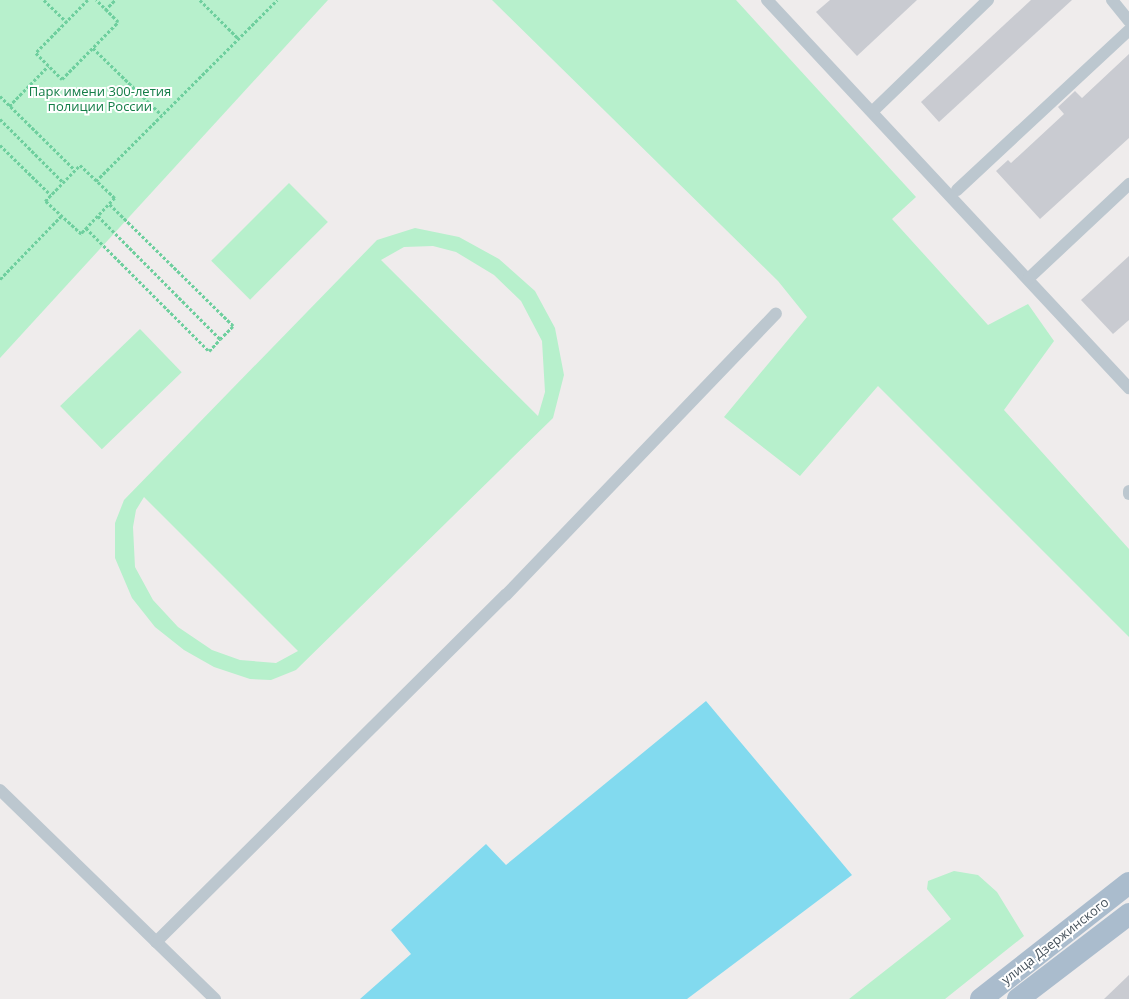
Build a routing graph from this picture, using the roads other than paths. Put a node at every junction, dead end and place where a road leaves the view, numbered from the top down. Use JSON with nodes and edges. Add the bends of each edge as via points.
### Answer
{"nodes":[{"id":1,"x":767,"y":0,"type":"edge"},
{"id":2,"x":988,"y":0,"type":"edge"},
{"id":3,"x":1112,"y":0,"type":"edge"},
{"id":4,"x":1129,"y":21,"type":"edge"},
{"id":5,"x":1129,"y":30,"type":"edge"},
{"id":6,"x":873,"y":111,"type":"junction"},
{"id":7,"x":1129,"y":184,"type":"edge"},
{"id":8,"x":957,"y":190,"type":"dead end"},
{"id":9,"x":1028,"y":278,"type":"junction"},
{"id":10,"x":776,"y":313,"type":"dead end"},
{"id":11,"x":1129,"y":388,"type":"edge"},
{"id":12,"x":0,"y":790,"type":"edge"},
{"id":13,"x":1129,"y":883,"type":"edge"},
{"id":14,"x":1129,"y":914,"type":"edge"},
{"id":15,"x":156,"y":942,"type":"junction"},
{"id":16,"x":215,"y":999,"type":"edge"},
{"id":17,"x":982,"y":999,"type":"edge"},
{"id":18,"x":1018,"y":999,"type":"edge"}],
"edges":[{"from":1,"to":6,"type":"lane"},
{"from":2,"to":6,"type":"lane"},
{"from":3,"to":4,"type":"lane"},
{"from":5,"to":8,"type":"lane"},
{"from":6,"to":9,"type":"lane"},
{"from":7,"to":9,"type":"lane"},
{"from":9,"to":11,"type":"lane"},
{"from":10,"to":15,"type":"lane","via":[[506,595]]},
{"from":12,"to":15,"type":"lane"},
{"from":13,"to":17,"type":"main road","name":"улица Дзержинского"},
{"from":14,"to":18,"type":"main road","name":"улица Дзержинского"},
{"from":15,"to":16,"type":"lane"}]}
